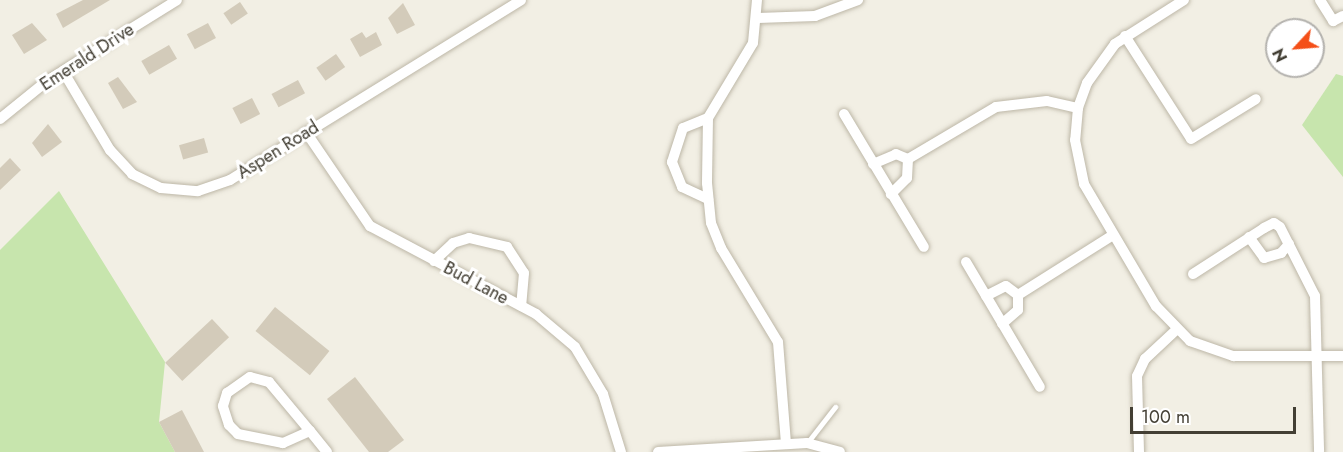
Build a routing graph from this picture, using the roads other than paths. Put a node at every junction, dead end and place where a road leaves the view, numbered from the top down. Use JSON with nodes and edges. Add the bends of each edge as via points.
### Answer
{"nodes":[{"id":1,"x":177,"y":0,"type":"edge"},
{"id":2,"x":521,"y":0,"type":"edge"},
{"id":3,"x":757,"y":0,"type":"edge"},
{"id":4,"x":858,"y":0,"type":"edge"},
{"id":5,"x":1184,"y":0,"type":"edge"},
{"id":6,"x":1320,"y":0,"type":"edge"},
{"id":7,"x":1343,"y":15,"type":"edge"},
{"id":8,"x":758,"y":18,"type":"junction"},
{"id":9,"x":1125,"y":36,"type":"junction"},
{"id":10,"x":63,"y":71,"type":"junction"},
{"id":11,"x":1256,"y":99,"type":"dead end"},
{"id":12,"x":1078,"y":108,"type":"junction"},
{"id":13,"x":844,"y":114,"type":"dead end"},
{"id":14,"x":708,"y":118,"type":"junction"},
{"id":15,"x":0,"y":119,"type":"edge"},
{"id":16,"x":306,"y":132,"type":"junction"},
{"id":17,"x":908,"y":159,"type":"junction"},
{"id":18,"x":873,"y":164,"type":"junction"},
{"id":19,"x":891,"y":194,"type":"junction"},
{"id":20,"x":708,"y":199,"type":"junction"},
{"id":21,"x":1113,"y":235,"type":"junction"},
{"id":22,"x":1249,"y":237,"type":"junction"},
{"id":23,"x":1289,"y":244,"type":"junction"},
{"id":24,"x":924,"y":247,"type":"dead end"},
{"id":25,"x":434,"y":261,"type":"junction"},
{"id":26,"x":966,"y":262,"type":"dead end"},
{"id":27,"x":1193,"y":274,"type":"dead end"},
{"id":28,"x":1018,"y":295,"type":"junction"},
{"id":29,"x":986,"y":296,"type":"junction"},
{"id":30,"x":521,"y":306,"type":"junction"},
{"id":31,"x":1002,"y":324,"type":"junction"},
{"id":32,"x":1176,"y":330,"type":"junction"},
{"id":33,"x":1318,"y":356,"type":"junction"},
{"id":34,"x":1343,"y":356,"type":"edge"},
{"id":35,"x":1040,"y":387,"type":"dead end"},
{"id":36,"x":835,"y":407,"type":"dead end"},
{"id":37,"x":310,"y":431,"type":"junction"},
{"id":38,"x":786,"y":443,"type":"junction"},
{"id":39,"x":807,"y":443,"type":"junction"},
{"id":40,"x":327,"y":452,"type":"edge"},
{"id":41,"x":621,"y":452,"type":"edge"},
{"id":42,"x":658,"y":452,"type":"edge"},
{"id":43,"x":840,"y":452,"type":"edge"},
{"id":44,"x":1139,"y":452,"type":"edge"},
{"id":45,"x":1319,"y":452,"type":"edge"}],
"edges":[{"from":1,"to":10,"type":"street","name":"Emerald Drive"},
{"from":2,"to":16,"type":"street","name":"Aspen Road"},
{"from":3,"to":8,"type":"street"},
{"from":4,"to":8,"type":"street","via":[[815,16]]},
{"from":5,"to":9,"type":"street"},
{"from":6,"to":7,"type":"street","via":[[1334,21]]},
{"from":8,"to":14,"type":"street","via":[[747,56]]},
{"from":9,"to":11,"type":"street","via":[[1191,140]]},
{"from":9,"to":12,"type":"street","via":[[1102,59]]},
{"from":10,"to":15,"type":"street","name":"Emerald Drive"},
{"from":10,"to":16,"type":"street","name":"Aspen Road","via":[[121,164],[161,188],[189,192],[215,187]]},
{"from":12,"to":17,"type":"street","via":[[1047,101],[996,107]]},
{"from":12,"to":21,"type":"street","via":[[1075,140],[1080,173]]},
{"from":13,"to":18,"type":"street"},
{"from":14,"to":20,"type":"street"},
{"from":14,"to":20,"type":"street","via":[[683,128],[672,162],[682,187]]},
{"from":16,"to":25,"type":"street","name":"Bud Lane","via":[[370,226]]},
{"from":17,"to":18,"type":"street","via":[[896,154]]},
{"from":17,"to":19,"type":"street","via":[[907,178]]},
{"from":18,"to":19,"type":"street"},
{"from":19,"to":24,"type":"street"},
{"from":20,"to":38,"type":"street","via":[[721,248],[778,342]]},
{"from":21,"to":28,"type":"street"},
{"from":21,"to":32,"type":"street"},
{"from":22,"to":23,"type":"street","via":[[1274,223]]},
{"from":22,"to":23,"type":"street","via":[[1264,258],[1281,254]]},
{"from":22,"to":27,"type":"street"},
{"from":23,"to":33,"type":"street","via":[[1315,296]]},
{"from":25,"to":30,"type":"street","name":"Bud Lane"},
{"from":25,"to":30,"type":"street","via":[[453,243],[469,238],[507,248],[524,273]]},
{"from":26,"to":29,"type":"street"},
{"from":28,"to":29,"type":"street","via":[[1006,286]]},
{"from":28,"to":31,"type":"street","via":[[1018,310]]},
{"from":29,"to":31,"type":"street"},
{"from":30,"to":41,"type":"street","name":"Bud Lane","via":[[558,330],[587,362],[603,394]]},
{"from":31,"to":35,"type":"street"},
{"from":32,"to":33,"type":"street","via":[[1205,349],[1233,356]]},
{"from":32,"to":44,"type":"street","via":[[1145,359],[1137,376]]},
{"from":33,"to":34,"type":"street"},
{"from":33,"to":45,"type":"street"},
{"from":36,"to":39,"type":"lane"},
{"from":37,"to":37,"type":"street","via":[[269,382],[250,377],[227,393],[225,418],[238,434],[283,443]]},
{"from":37,"to":40,"type":"street"},
{"from":38,"to":39,"type":"street"},
{"from":38,"to":42,"type":"street"},
{"from":39,"to":43,"type":"street"}]}
